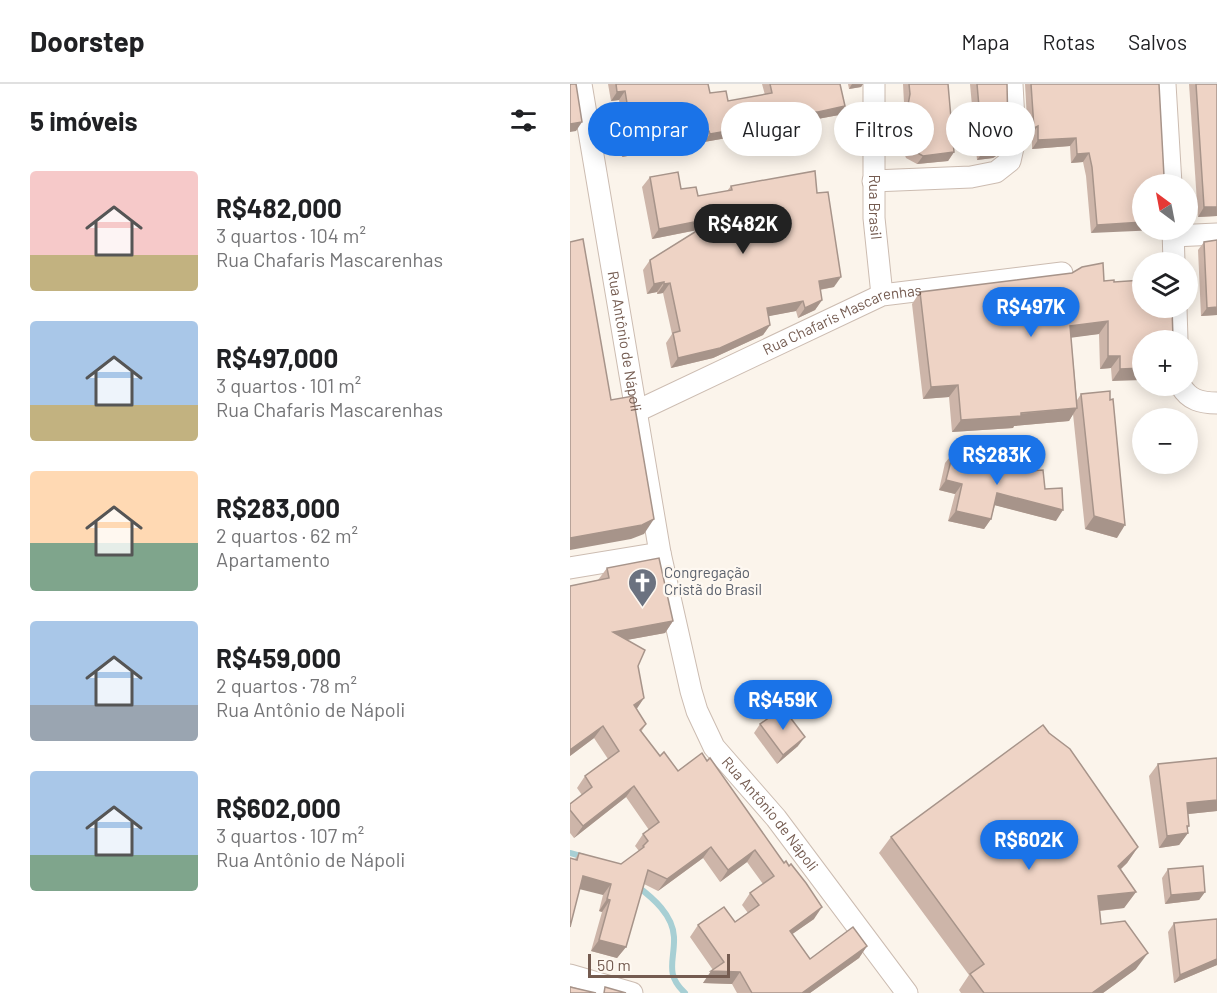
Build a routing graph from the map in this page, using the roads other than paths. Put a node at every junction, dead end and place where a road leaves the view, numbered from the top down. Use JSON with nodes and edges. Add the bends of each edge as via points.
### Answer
{"nodes":[{"id":1,"x":581,"y":84,"type":"edge"},
{"id":2,"x":874,"y":84,"type":"edge"},
{"id":3,"x":1012,"y":84,"type":"edge"},
{"id":4,"x":1165,"y":84,"type":"edge"},
{"id":5,"x":1170,"y":174,"type":"edge"},
{"id":6,"x":873,"y":181,"type":"junction"},
{"id":7,"x":1198,"y":234,"type":"edge"},
{"id":8,"x":1217,"y":234,"type":"edge"},
{"id":9,"x":1062,"y":273,"type":"edge"},
{"id":10,"x":882,"y":295,"type":"junction"},
{"id":11,"x":1188,"y":396,"type":"edge"},
{"id":12,"x":1217,"y":403,"type":"edge"},
{"id":13,"x":635,"y":412,"type":"junction"},
{"id":14,"x":660,"y":553,"type":"junction"},
{"id":15,"x":570,"y":568,"type":"edge"},
{"id":16,"x":570,"y":975,"type":"edge"},
{"id":17,"x":632,"y":993,"type":"edge"},
{"id":18,"x":907,"y":993,"type":"edge"}],
"edges":[{"from":1,"to":13,"type":"street","name":"Rua Antônio de Nápoli"},
{"from":2,"to":6,"type":"street","name":"Rua Brasil"},
{"from":3,"to":6,"type":"street","via":[[1015,139],[1011,161],[996,172],[970,177]]},
{"from":4,"to":5,"type":"street"},
{"from":6,"to":10,"type":"street","name":"Rua Brasil"},
{"from":7,"to":8,"type":"street"},
{"from":9,"to":10,"type":"street","name":"Rua Chafaris Mascarenhas"},
{"from":10,"to":13,"type":"street","name":"Rua Chafaris Mascarenhas"},
{"from":11,"to":12,"type":"street"},
{"from":13,"to":14,"type":"street","name":"Rua Antônio de Nápoli"},
{"from":14,"to":15,"type":"street"},
{"from":14,"to":18,"type":"street","name":"Rua Antônio de Nápoli","via":[[691,691],[714,747],[776,818]]},
{"from":16,"to":17,"type":"street"}]}
